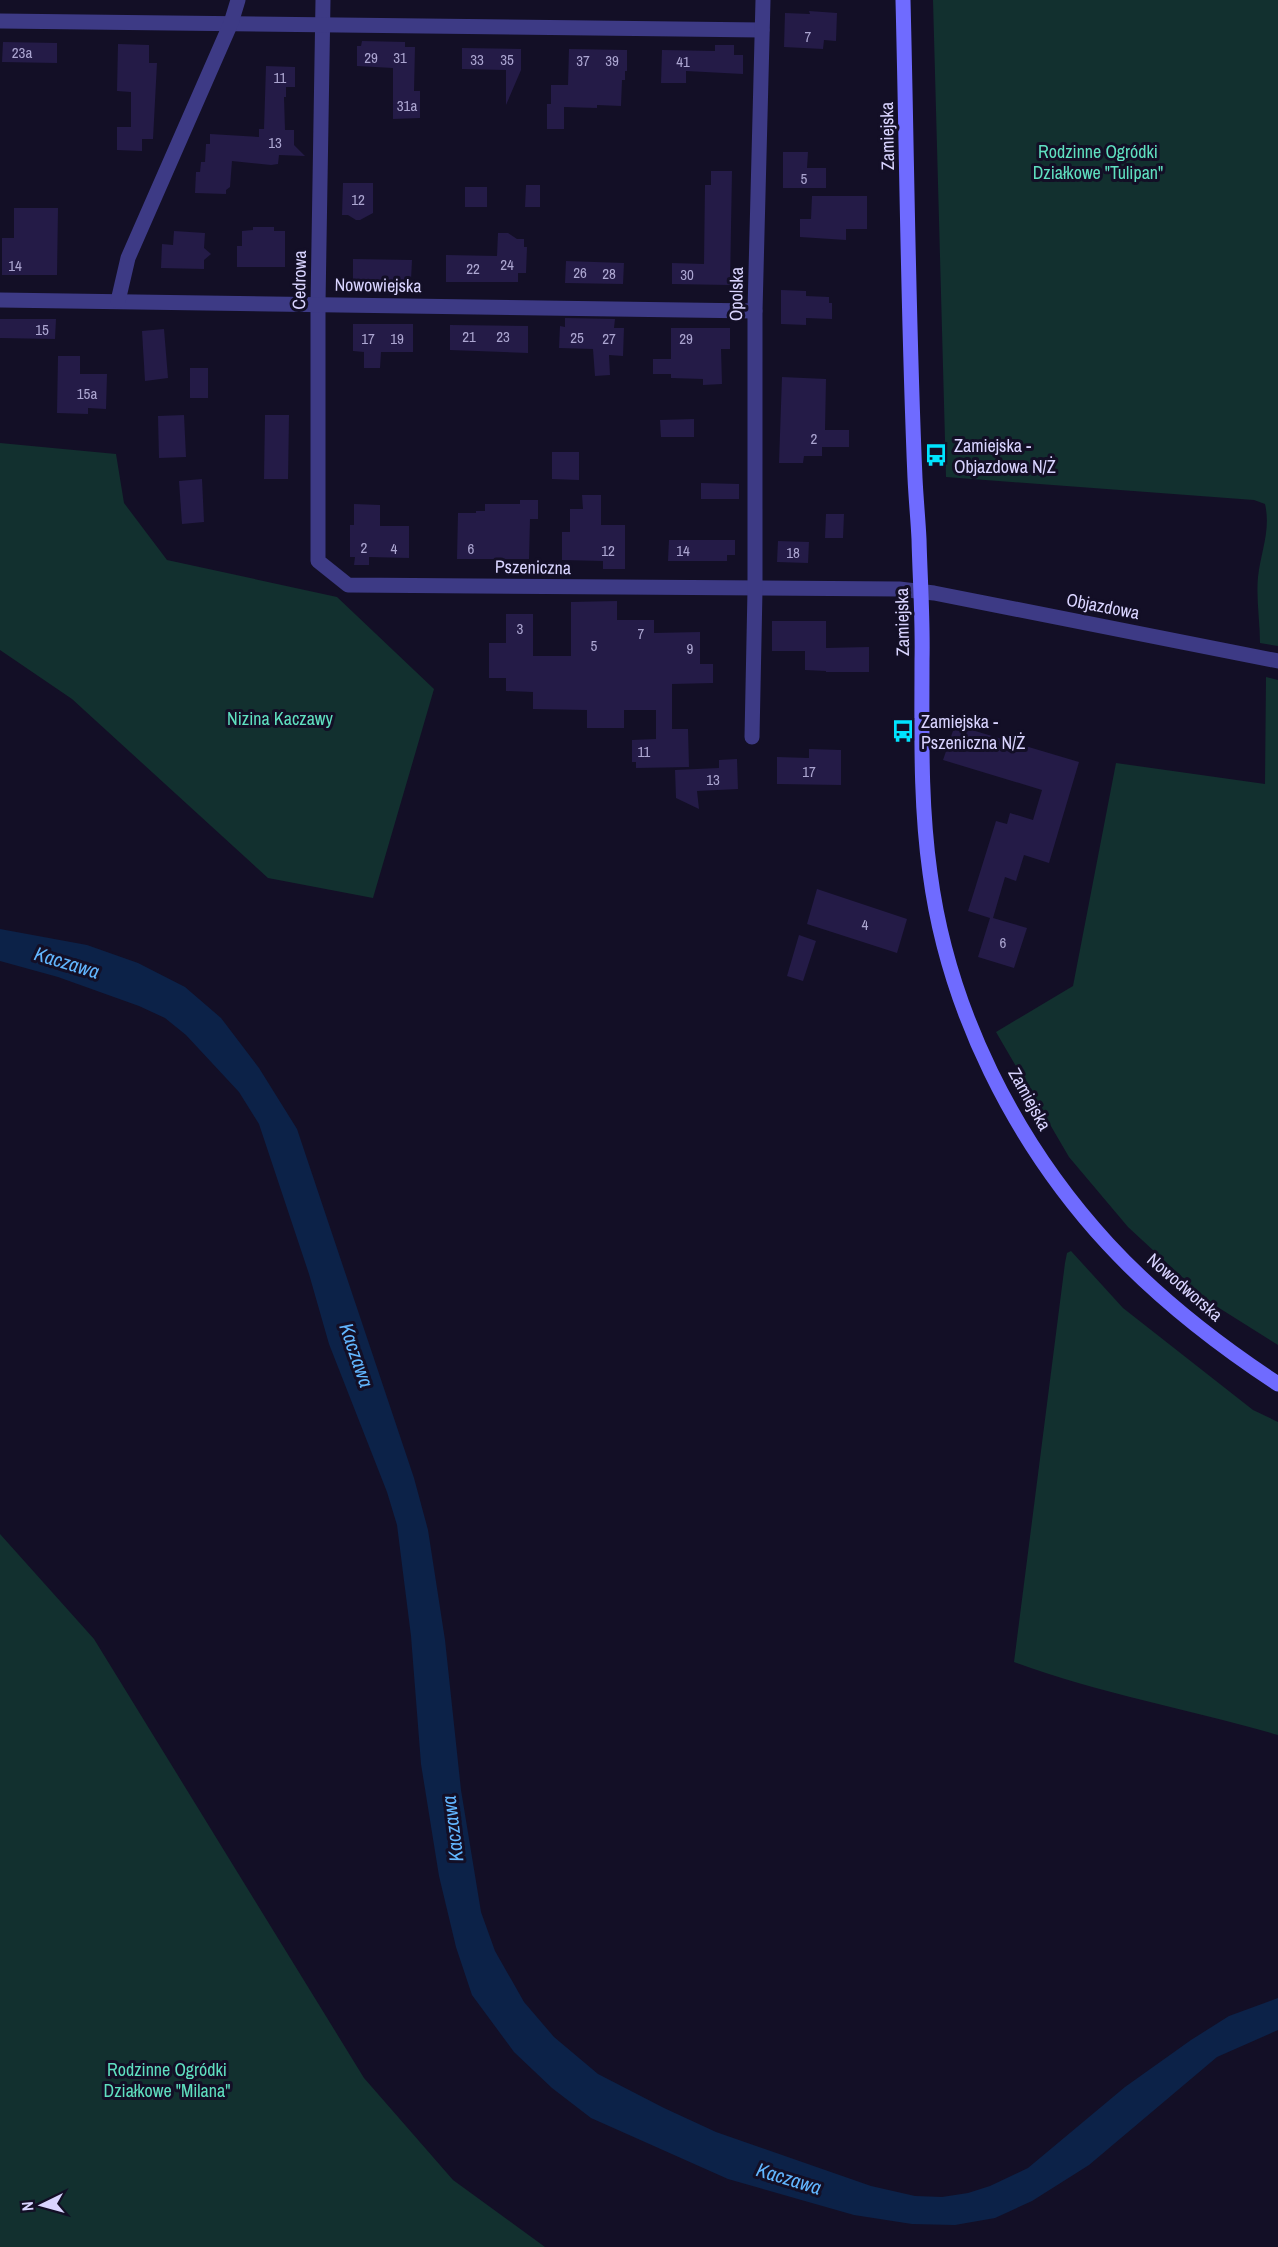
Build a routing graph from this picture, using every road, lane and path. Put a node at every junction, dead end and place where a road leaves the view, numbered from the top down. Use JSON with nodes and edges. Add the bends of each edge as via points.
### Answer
{"nodes":[{"id":1,"x":238,"y":0,"type":"edge"},
{"id":2,"x":323,"y":0,"type":"edge"},
{"id":3,"x":763,"y":0,"type":"edge"},
{"id":4,"x":903,"y":0,"type":"edge"},
{"id":5,"x":0,"y":21,"type":"edge"},
{"id":6,"x":231,"y":23,"type":"junction"},
{"id":7,"x":323,"y":25,"type":"junction"},
{"id":8,"x":762,"y":30,"type":"junction"},
{"id":9,"x":0,"y":300,"type":"edge"},
{"id":10,"x":118,"y":301,"type":"junction"},
{"id":11,"x":318,"y":304,"type":"junction"},
{"id":12,"x":755,"y":311,"type":"junction"},
{"id":13,"x":318,"y":561,"type":"joint"},
{"id":14,"x":755,"y":590,"type":"junction"},
{"id":15,"x":920,"y":592,"type":"junction"},
{"id":16,"x":1278,"y":661,"type":"edge"},
{"id":17,"x":752,"y":737,"type":"dead end"},
{"id":18,"x":1077,"y":1208,"type":"joint"},
{"id":19,"x":1278,"y":1384,"type":"edge"}],
"edges":[{"from":1,"to":6,"type":"street"},
{"from":2,"to":7,"type":"street","name":"Cedrowa"},
{"from":3,"to":8,"type":"street","name":"Opolska"},
{"from":4,"to":15,"type":"street","name":"Zamiejska"},
{"from":5,"to":6,"type":"street"},
{"from":6,"to":7,"type":"street"},
{"from":6,"to":10,"type":"street","via":[[128,258]]},
{"from":7,"to":8,"type":"street"},
{"from":7,"to":11,"type":"street","name":"Cedrowa"},
{"from":8,"to":12,"type":"street","name":"Opolska"},
{"from":9,"to":10,"type":"street","name":"Nowowiejska"},
{"from":10,"to":11,"type":"street","name":"Nowowiejska"},
{"from":11,"to":12,"type":"street","name":"Nowowiejska"},
{"from":11,"to":13,"type":"street","name":"Cedrowa"},
{"from":12,"to":14,"type":"street","name":"Opolska"},
{"from":13,"to":14,"type":"street","name":"Pszeniczna","via":[[348,585]]},
{"from":14,"to":15,"type":"street","name":"Pszeniczna"},
{"from":14,"to":17,"type":"street"},
{"from":15,"to":16,"type":"street","name":"Objazdowa"},
{"from":15,"to":18,"type":"street","name":"Zamiejska","via":[[924,819],[936,912],[949,965],[963,1008],[1012,1112]]},
{"from":18,"to":19,"type":"street","name":"Nowodworska","via":[[1110,1246],[1185,1316]]}]}
